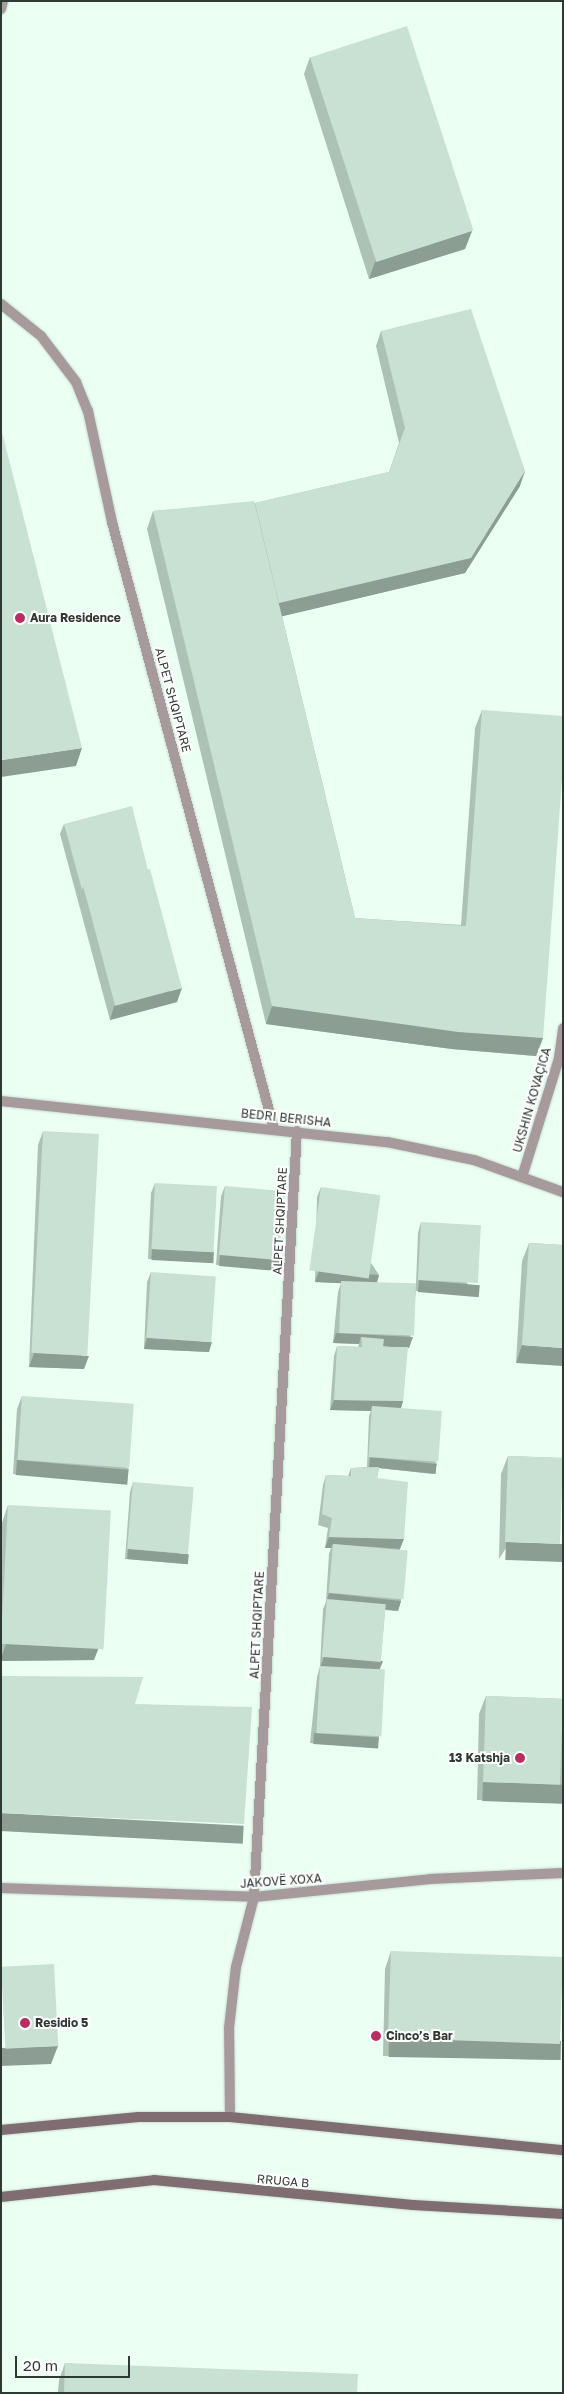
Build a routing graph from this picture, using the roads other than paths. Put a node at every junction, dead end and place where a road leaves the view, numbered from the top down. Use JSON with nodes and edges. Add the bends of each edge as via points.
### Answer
{"nodes":[{"id":1,"x":3,"y":1,"type":"edge"},
{"id":2,"x":1,"y":9,"type":"edge"},
{"id":3,"x":1,"y":304,"type":"edge"},
{"id":4,"x":563,"y":1028,"type":"edge"},
{"id":5,"x":1,"y":1101,"type":"edge"},
{"id":6,"x":274,"y":1129,"type":"junction"},
{"id":7,"x":297,"y":1132,"type":"junction"},
{"id":8,"x":522,"y":1177,"type":"junction"},
{"id":9,"x":563,"y":1192,"type":"edge"},
{"id":10,"x":563,"y":1873,"type":"edge"},
{"id":11,"x":1,"y":1888,"type":"edge"},
{"id":12,"x":254,"y":1898,"type":"junction"},
{"id":13,"x":230,"y":2117,"type":"junction"},
{"id":14,"x":1,"y":2130,"type":"edge"},
{"id":15,"x":563,"y":2150,"type":"edge"},
{"id":16,"x":1,"y":2197,"type":"edge"},
{"id":17,"x":563,"y":2214,"type":"edge"}],
"edges":[{"from":1,"to":2,"type":"street"},
{"from":3,"to":6,"type":"street","name":"ALPET SHQIPTARE","via":[[42,336],[76,382],[88,411],[112,522]]},
{"from":4,"to":8,"type":"street","name":"UKSHIN KOVAÇICA","via":[[559,1058]]},
{"from":5,"to":6,"type":"street","name":"BEDRI BERISHA"},
{"from":6,"to":7,"type":"street","name":"BEDRI BERISHA"},
{"from":7,"to":8,"type":"street","name":"BEDRI BERISHA","via":[[397,1144],[474,1160]]},
{"from":7,"to":12,"type":"street","name":"ALPET SHQIPTARE"},
{"from":8,"to":9,"type":"street","name":"BEDRI BERISHA"},
{"from":10,"to":12,"type":"street","name":"JAKOVË XOXA","via":[[430,1879]]},
{"from":11,"to":12,"type":"street","name":"JAKOVË XOXA"},
{"from":12,"to":13,"type":"street","name":"ALPET SHQIPTARE","via":[[236,1968],[229,2028]]},
{"from":13,"to":14,"type":"main road","via":[[138,2117]]},
{"from":13,"to":15,"type":"main road"},
{"from":16,"to":17,"type":"main road","name":"RRUGA B","via":[[154,2180],[413,2205]]}]}
